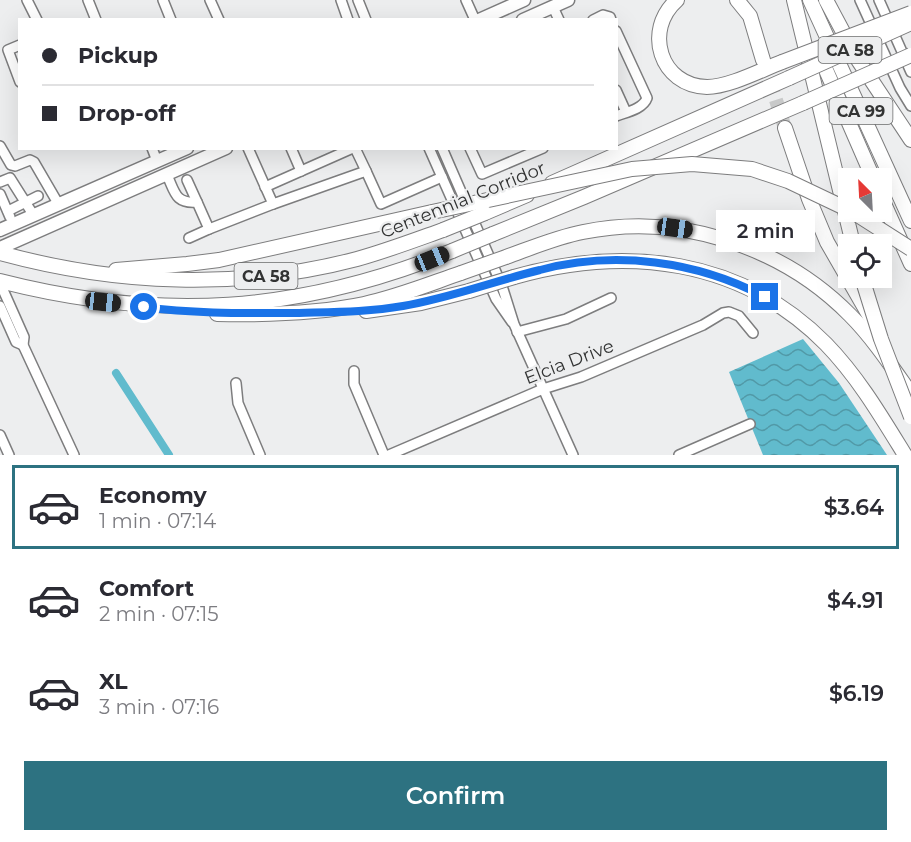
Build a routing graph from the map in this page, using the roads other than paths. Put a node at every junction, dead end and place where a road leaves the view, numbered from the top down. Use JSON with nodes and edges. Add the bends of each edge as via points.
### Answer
{"nodes":[{"id":1,"x":27,"y":0,"type":"edge"},
{"id":2,"x":88,"y":0,"type":"edge"},
{"id":3,"x":163,"y":0,"type":"edge"},
{"id":4,"x":210,"y":0,"type":"edge"},
{"id":5,"x":340,"y":0,"type":"edge"},
{"id":6,"x":358,"y":0,"type":"edge"},
{"id":7,"x":466,"y":0,"type":"edge"},
{"id":8,"x":524,"y":0,"type":"edge"},
{"id":9,"x":568,"y":0,"type":"edge"},
{"id":10,"x":677,"y":0,"type":"edge"},
{"id":11,"x":737,"y":0,"type":"edge"},
{"id":12,"x":795,"y":0,"type":"edge"},
{"id":13,"x":810,"y":0,"type":"edge"},
{"id":14,"x":826,"y":0,"type":"edge"},
{"id":15,"x":860,"y":0,"type":"edge"},
{"id":16,"x":879,"y":0,"type":"edge"},
{"id":17,"x":554,"y":3,"type":"edge"},
{"id":18,"x":911,"y":13,"type":"edge"},
{"id":19,"x":36,"y":18,"type":"edge"},
{"id":20,"x":95,"y":18,"type":"edge"},
{"id":21,"x":170,"y":18,"type":"edge"},
{"id":22,"x":218,"y":18,"type":"edge"},
{"id":23,"x":347,"y":18,"type":"edge"},
{"id":24,"x":365,"y":18,"type":"edge"},
{"id":25,"x":476,"y":18,"type":"edge"},
{"id":26,"x":482,"y":18,"type":"edge"},
{"id":27,"x":527,"y":18,"type":"edge"},
{"id":28,"x":558,"y":18,"type":"edge"},
{"id":29,"x":597,"y":18,"type":"edge"},
{"id":30,"x":611,"y":18,"type":"edge"},
{"id":31,"x":911,"y":23,"type":"edge"},
{"id":32,"x":618,"y":35,"type":"edge"},
{"id":33,"x":18,"y":46,"type":"edge"},
{"id":34,"x":911,"y":55,"type":"edge"},
{"id":35,"x":763,"y":60,"type":"tunnel mouth"},
{"id":36,"x":911,"y":72,"type":"edge"},
{"id":37,"x":18,"y":77,"type":"edge"},
{"id":38,"x":911,"y":106,"type":"edge"},
{"id":39,"x":621,"y":114,"type":"edge"},
{"id":40,"x":785,"y":128,"type":"tunnel mouth"},
{"id":41,"x":911,"y":140,"type":"edge"},
{"id":42,"x":0,"y":146,"type":"edge"},
{"id":43,"x":153,"y":150,"type":"edge"},
{"id":44,"x":183,"y":150,"type":"edge"},
{"id":45,"x":221,"y":150,"type":"edge"},
{"id":46,"x":249,"y":150,"type":"edge"},
{"id":47,"x":292,"y":150,"type":"edge"},
{"id":48,"x":349,"y":150,"type":"edge"},
{"id":49,"x":355,"y":150,"type":"edge"},
{"id":50,"x":430,"y":150,"type":"edge"},
{"id":51,"x":443,"y":150,"type":"edge"},
{"id":52,"x":471,"y":150,"type":"edge"},
{"id":53,"x":538,"y":150,"type":"edge"},
{"id":54,"x":158,"y":161,"type":"junction"},
{"id":55,"x":869,"y":168,"type":"edge"},
{"id":56,"x":301,"y":171,"type":"junction"},
{"id":57,"x":366,"y":171,"type":"junction"},
{"id":58,"x":167,"y":174,"type":"junction"},
{"id":59,"x":442,"y":177,"type":"junction"},
{"id":60,"x":188,"y":180,"type":"dead end"},
{"id":61,"x":0,"y":182,"type":"edge"},
{"id":62,"x":265,"y":187,"type":"junction"},
{"id":63,"x":0,"y":194,"type":"edge"},
{"id":64,"x":38,"y":196,"type":"dead end"},
{"id":65,"x":25,"y":202,"type":"junction"},
{"id":66,"x":197,"y":202,"type":"junction"},
{"id":67,"x":273,"y":204,"type":"junction"},
{"id":68,"x":59,"y":205,"type":"junction"},
{"id":69,"x":838,"y":205,"type":"edge"},
{"id":70,"x":90,"y":208,"type":"junction"},
{"id":71,"x":8,"y":211,"type":"junction"},
{"id":72,"x":34,"y":216,"type":"junction"},
{"id":73,"x":892,"y":221,"type":"edge"},
{"id":74,"x":911,"y":221,"type":"edge"},
{"id":75,"x":868,"y":222,"type":"edge"},
{"id":76,"x":14,"y":224,"type":"junction"},
{"id":77,"x":209,"y":229,"type":"junction"},
{"id":78,"x":0,"y":230,"type":"edge"},
{"id":79,"x":851,"y":234,"type":"edge"},
{"id":80,"x":189,"y":238,"type":"dead end"},
{"id":81,"x":911,"y":249,"type":"edge"},
{"id":82,"x":0,"y":250,"type":"edge"},
{"id":83,"x":911,"y":264,"type":"edge"},
{"id":84,"x":87,"y":271,"type":"junction"},
{"id":85,"x":0,"y":282,"type":"edge"},
{"id":86,"x":864,"y":288,"type":"edge"},
{"id":87,"x":610,"y":298,"type":"dead end"},
{"id":88,"x":131,"y":305,"type":"junction"},
{"id":89,"x":0,"y":306,"type":"edge"},
{"id":90,"x":298,"y":313,"type":"junction"},
{"id":91,"x":515,"y":328,"type":"junction"},
{"id":92,"x":753,"y":333,"type":"dead end"},
{"id":93,"x":23,"y":345,"type":"junction"},
{"id":94,"x":354,"y":371,"type":"dead end"},
{"id":95,"x":911,"y":380,"type":"edge"},
{"id":96,"x":236,"y":383,"type":"dead end"},
{"id":97,"x":543,"y":389,"type":"junction"},
{"id":98,"x":911,"y":394,"type":"edge"},
{"id":99,"x":911,"y":417,"type":"edge"},
{"id":100,"x":750,"y":424,"type":"dead end"},
{"id":101,"x":0,"y":435,"type":"edge"},
{"id":102,"x":9,"y":455,"type":"edge"},
{"id":103,"x":74,"y":455,"type":"edge"},
{"id":104,"x":260,"y":455,"type":"edge"},
{"id":105,"x":384,"y":455,"type":"edge"},
{"id":106,"x":389,"y":455,"type":"edge"},
{"id":107,"x":573,"y":455,"type":"edge"},
{"id":108,"x":679,"y":455,"type":"edge"},
{"id":109,"x":905,"y":455,"type":"edge"}],
"edges":[{"from":1,"to":19,"type":"street"},
{"from":2,"to":20,"type":"street"},
{"from":3,"to":21,"type":"street"},
{"from":4,"to":22,"type":"street"},
{"from":5,"to":23,"type":"street"},
{"from":6,"to":24,"type":"street"},
{"from":7,"to":25,"type":"street"},
{"from":8,"to":26,"type":"main road"},
{"from":9,"to":17,"type":"main road"},
{"from":10,"to":18,"type":"highway","bridge":true,"via":[[664,15],[658,40],[672,71],[700,86],[714,86]]},
{"from":11,"to":35,"type":"highway","via":[[752,22]]},
{"from":12,"to":55,"type":"highway","number":"CA 99"},
{"from":12,"to":79,"type":"highway"},
{"from":13,"to":74,"type":"highway","number":"CA 99"},
{"from":14,"to":41,"type":"highway","via":[[858,60]]},
{"from":15,"to":38,"type":"street"},
{"from":16,"to":36,"type":"street"},
{"from":17,"to":27,"type":"main road"},
{"from":17,"to":28,"type":"street"},
{"from":29,"to":30,"type":"street"},
{"from":31,"to":84,"type":"highway","name":"Centennial Corridor","number":"CA 58","bridge":true,"via":[[485,213],[356,259],[258,277],[181,281]]},
{"from":32,"to":39,"type":"street","via":[[647,98],[645,103]]},
{"from":33,"to":37,"type":"street","via":[[8,51]]},
{"from":34,"to":88,"type":"highway","number":"CA 58","bridge":true,"via":[[584,197],[385,275],[303,295],[226,306]]},
{"from":40,"to":95,"type":"highway","via":[[826,242]]},
{"from":42,"to":68,"type":"street","via":[[11,165],[34,162]]},
{"from":43,"to":54,"type":"street"},
{"from":44,"to":54,"type":"main road"},
{"from":45,"to":58,"type":"main road"},
{"from":46,"to":62,"type":"street"},
{"from":47,"to":56,"type":"street"},
{"from":48,"to":56,"type":"street"},
{"from":49,"to":57,"type":"street"},
{"from":50,"to":59,"type":"street"},
{"from":51,"to":91,"type":"street","via":[[502,286]]},
{"from":52,"to":53,"type":"street","via":[[482,174]]},
{"from":54,"to":68,"type":"main road"},
{"from":54,"to":70,"type":"main road","via":[[151,172],[108,193]]},
{"from":56,"to":62,"type":"street"},
{"from":57,"to":59,"type":"street","via":[[381,204]]},
{"from":57,"to":67,"type":"street"},
{"from":58,"to":66,"type":"street","via":[[180,200]]},
{"from":58,"to":70,"type":"main road"},
{"from":59,"to":91,"type":"street","via":[[496,299]]},
{"from":60,"to":66,"type":"street"},
{"from":61,"to":65,"type":"street","via":[[9,178]]},
{"from":62,"to":67,"type":"street"},
{"from":63,"to":71,"type":"street"},
{"from":64,"to":65,"type":"street"},
{"from":65,"to":71,"type":"street"},
{"from":65,"to":72,"type":"street"},
{"from":66,"to":77,"type":"street"},
{"from":67,"to":77,"type":"street"},
{"from":68,"to":72,"type":"main road"},
{"from":69,"to":84,"type":"highway","bridge":true,"via":[[789,181],[752,169],[692,164],[632,169],[219,260]]},
{"from":70,"to":82,"type":"main road"},
{"from":71,"to":76,"type":"street"},
{"from":72,"to":76,"type":"main road"},
{"from":73,"to":83,"type":"highway"},
{"from":75,"to":81,"type":"highway","bridge":true},
{"from":76,"to":78,"type":"main road"},
{"from":77,"to":80,"type":"street"},
{"from":82,"to":84,"type":"highway","name":"Centennial Corridor","number":"CA 58"},
{"from":85,"to":88,"type":"highway","number":"CA 58"},
{"from":85,"to":93,"type":"street","via":[[24,337]]},
{"from":86,"to":99,"type":"highway","bridge":true},
{"from":87,"to":91,"type":"street","via":[[566,319]]},
{"from":88,"to":90,"type":"highway","via":[[214,314]]},
{"from":89,"to":93,"type":"street","via":[[16,342]]},
{"from":90,"to":98,"type":"highway","bridge":true,"via":[[374,301],[569,235],[614,227],[675,228],[733,241],[792,270],[834,300],[861,326]]},
{"from":90,"to":109,"type":"highway","bridge":true,"via":[[339,313],[421,303],[569,264],[625,260],[710,273],[739,284],[789,313],[827,345],[873,403]]},
{"from":91,"to":97,"type":"street"},
{"from":92,"to":97,"type":"street","name":"Elcia Drive","via":[[738,316],[723,313],[581,377]]},
{"from":93,"to":103,"type":"street"},
{"from":94,"to":105,"type":"street","via":[[354,384]]},
{"from":96,"to":104,"type":"street","via":[[238,403]]},
{"from":97,"to":106,"type":"street","name":"Elcia Drive"},
{"from":97,"to":107,"type":"street"},
{"from":100,"to":108,"type":"street"},
{"from":101,"to":102,"type":"street"}]}
